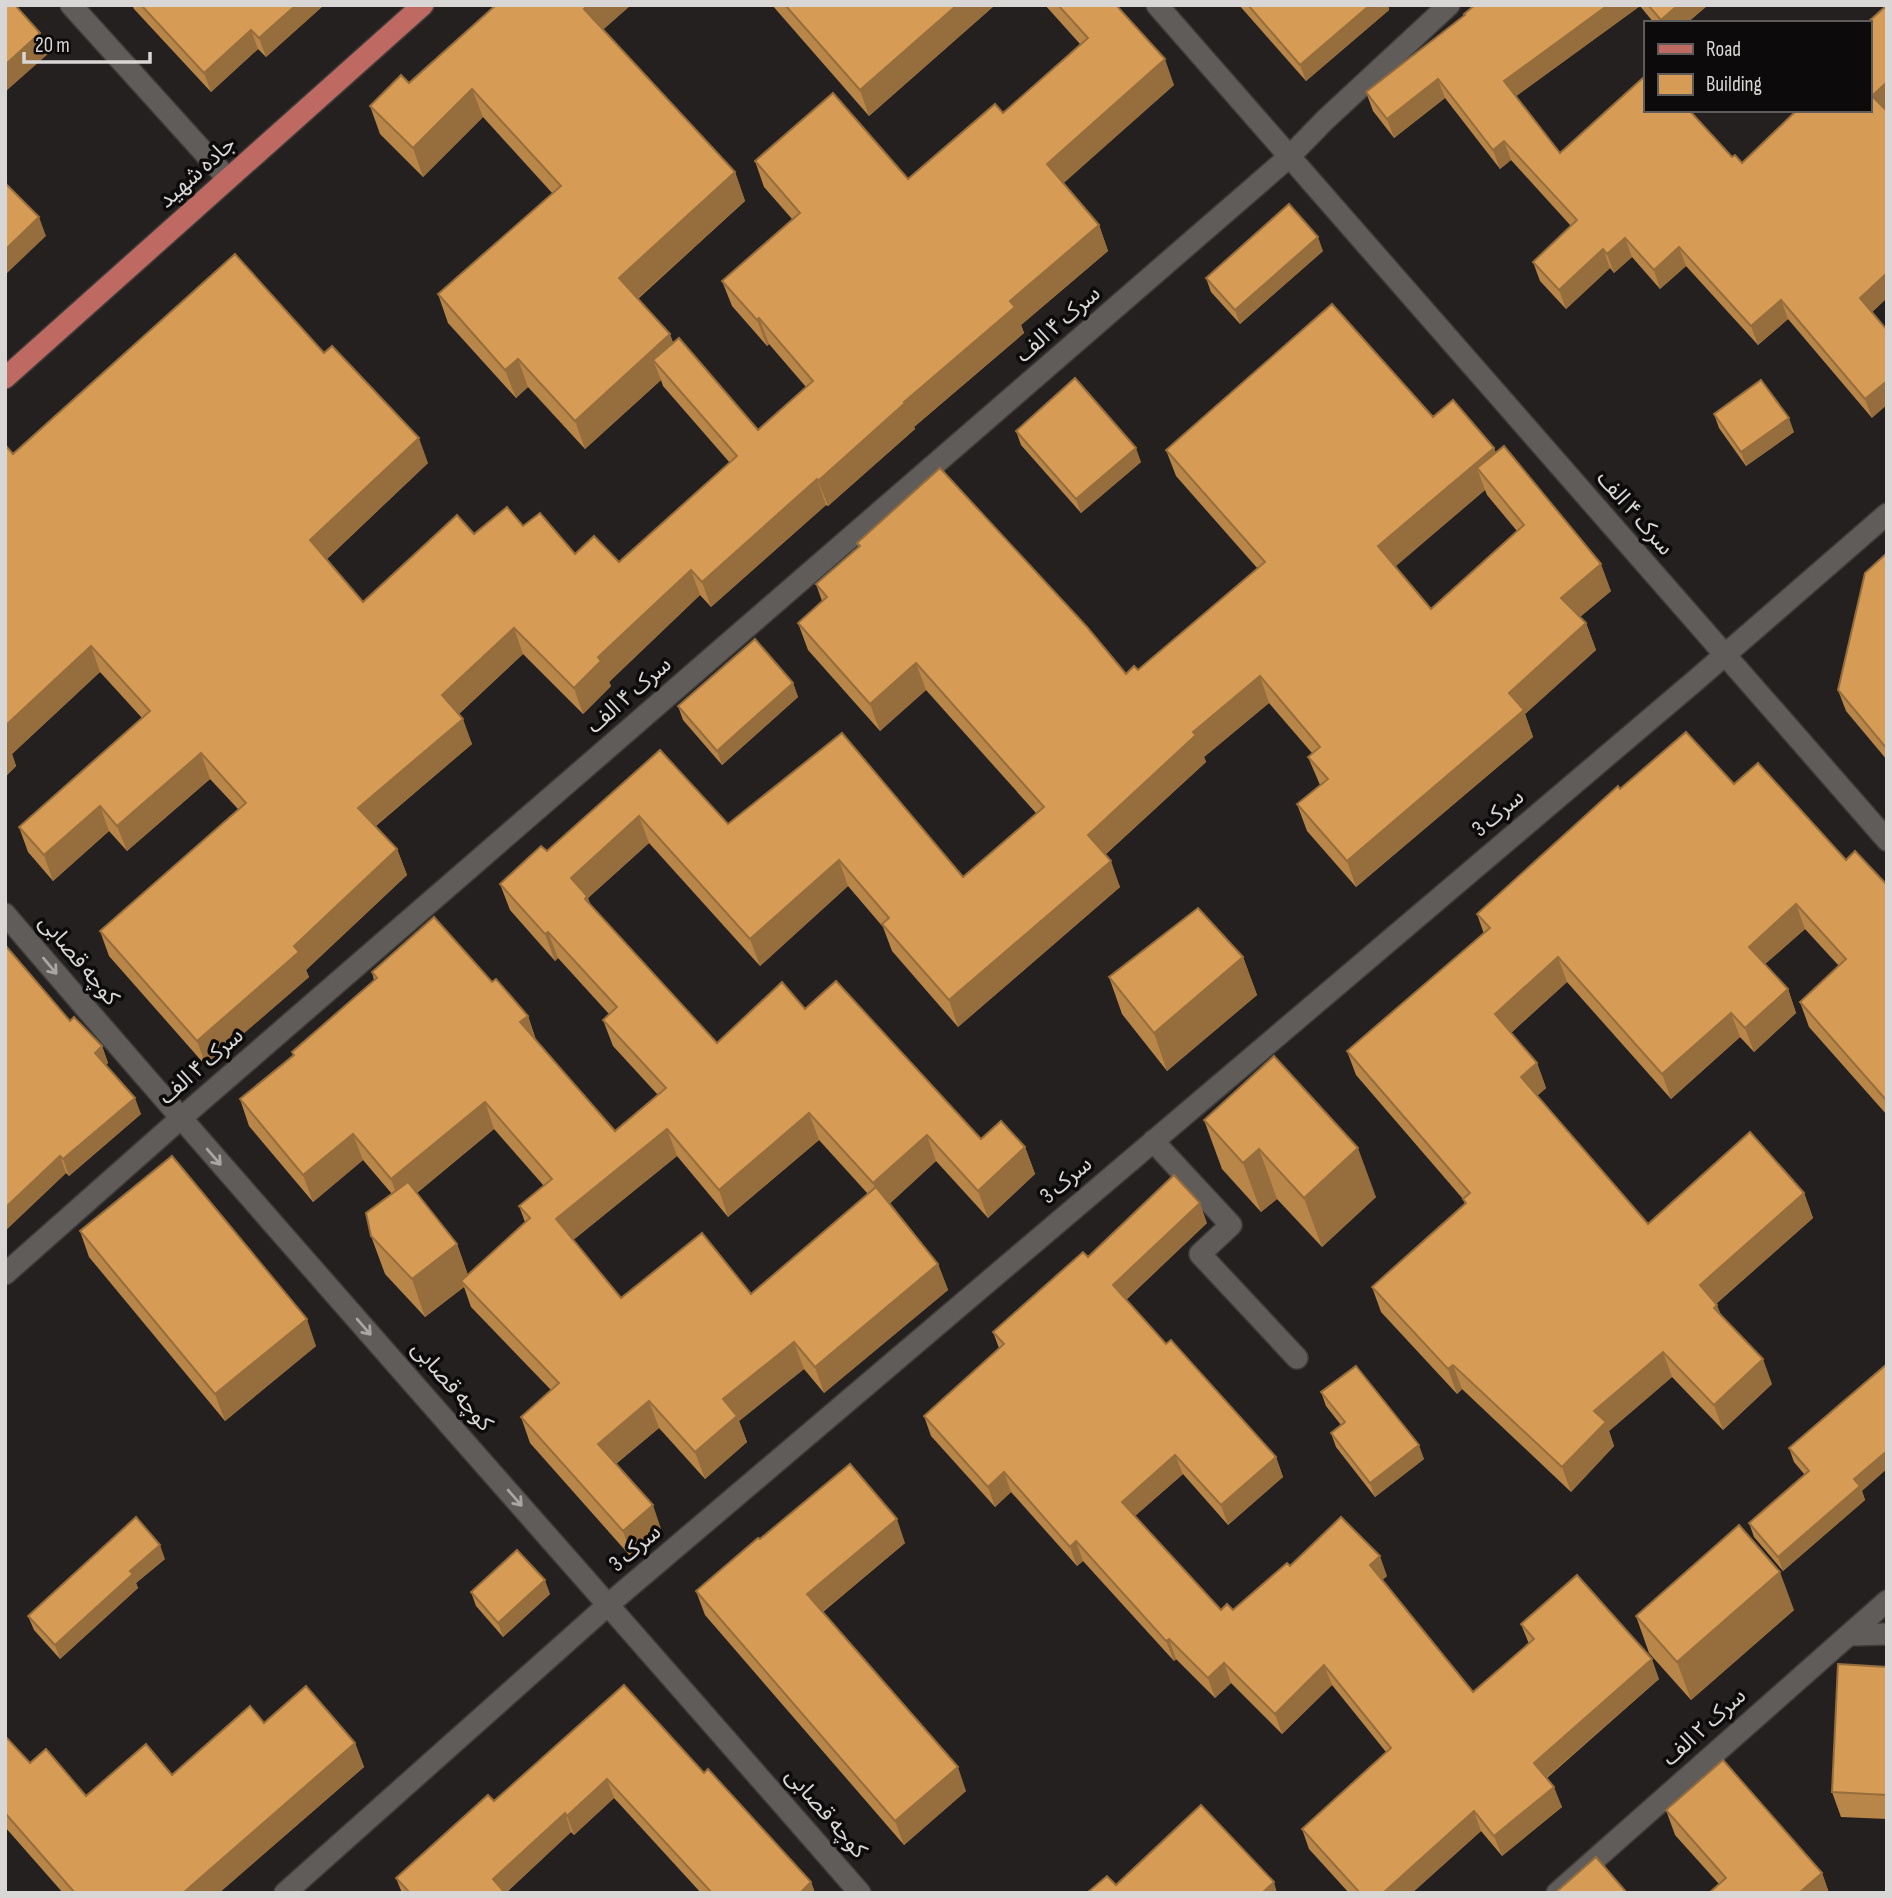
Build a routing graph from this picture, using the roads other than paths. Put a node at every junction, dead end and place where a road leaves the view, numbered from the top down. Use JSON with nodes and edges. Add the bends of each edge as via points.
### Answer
{"nodes":[{"id":1,"x":71,"y":5,"type":"edge"},
{"id":2,"x":423,"y":5,"type":"edge"},
{"id":3,"x":1157,"y":5,"type":"edge"},
{"id":4,"x":1449,"y":5,"type":"edge"},
{"id":5,"x":1289,"y":158,"type":"junction"},
{"id":6,"x":228,"y":179,"type":"junction"},
{"id":7,"x":5,"y":378,"type":"edge"},
{"id":8,"x":1887,"y":514,"type":"edge"},
{"id":9,"x":1724,"y":654,"type":"junction"},
{"id":10,"x":1887,"y":840,"type":"edge"},
{"id":11,"x":5,"y":914,"type":"edge"},
{"id":12,"x":180,"y":1119,"type":"junction"},
{"id":13,"x":1153,"y":1141,"type":"junction"},
{"id":14,"x":5,"y":1274,"type":"edge"},
{"id":15,"x":1297,"y":1358,"type":"dead end"},
{"id":16,"x":1887,"y":1601,"type":"edge"},
{"id":17,"x":609,"y":1604,"type":"junction"},
{"id":18,"x":1887,"y":1634,"type":"edge"},
{"id":19,"x":1849,"y":1635,"type":"junction"},
{"id":20,"x":285,"y":1893,"type":"edge"},
{"id":21,"x":860,"y":1893,"type":"edge"},
{"id":22,"x":1557,"y":1893,"type":"edge"}],
"edges":[{"from":1,"to":6,"type":"street"},
{"from":2,"to":6,"type":"main road","name":"جاده شهید"},
{"from":3,"to":5,"type":"street","name":"سرک ۴ الف"},
{"from":4,"to":5,"type":"street","name":"سرک ۴ الف"},
{"from":5,"to":9,"type":"street","name":"سرک ۴ الف"},
{"from":5,"to":12,"type":"street","name":"سرک ۴ الف"},
{"from":6,"to":7,"type":"main road","name":"جاده شهید"},
{"from":8,"to":9,"type":"street","name":"سرک 3"},
{"from":9,"to":10,"type":"street","name":"سرک ۴ الف"},
{"from":9,"to":13,"type":"street","name":"سرک 3"},
{"from":11,"to":12,"type":"street","name":"کوچه قصابی","one_way":true},
{"from":12,"to":14,"type":"street","name":"سرک ۴ الف"},
{"from":12,"to":17,"type":"street","name":"کوچه قصابی","one_way":true},
{"from":13,"to":15,"type":"street","via":[[1231,1225],[1200,1254]]},
{"from":13,"to":17,"type":"street","name":"سرک 3"},
{"from":16,"to":19,"type":"street","name":"سرک ۲ الف"},
{"from":17,"to":20,"type":"street","name":"سرک 3"},
{"from":17,"to":21,"type":"street","name":"کوچه قصابی"},
{"from":18,"to":19,"type":"street"},
{"from":19,"to":22,"type":"street","name":"سرک ۲ الف"}]}
